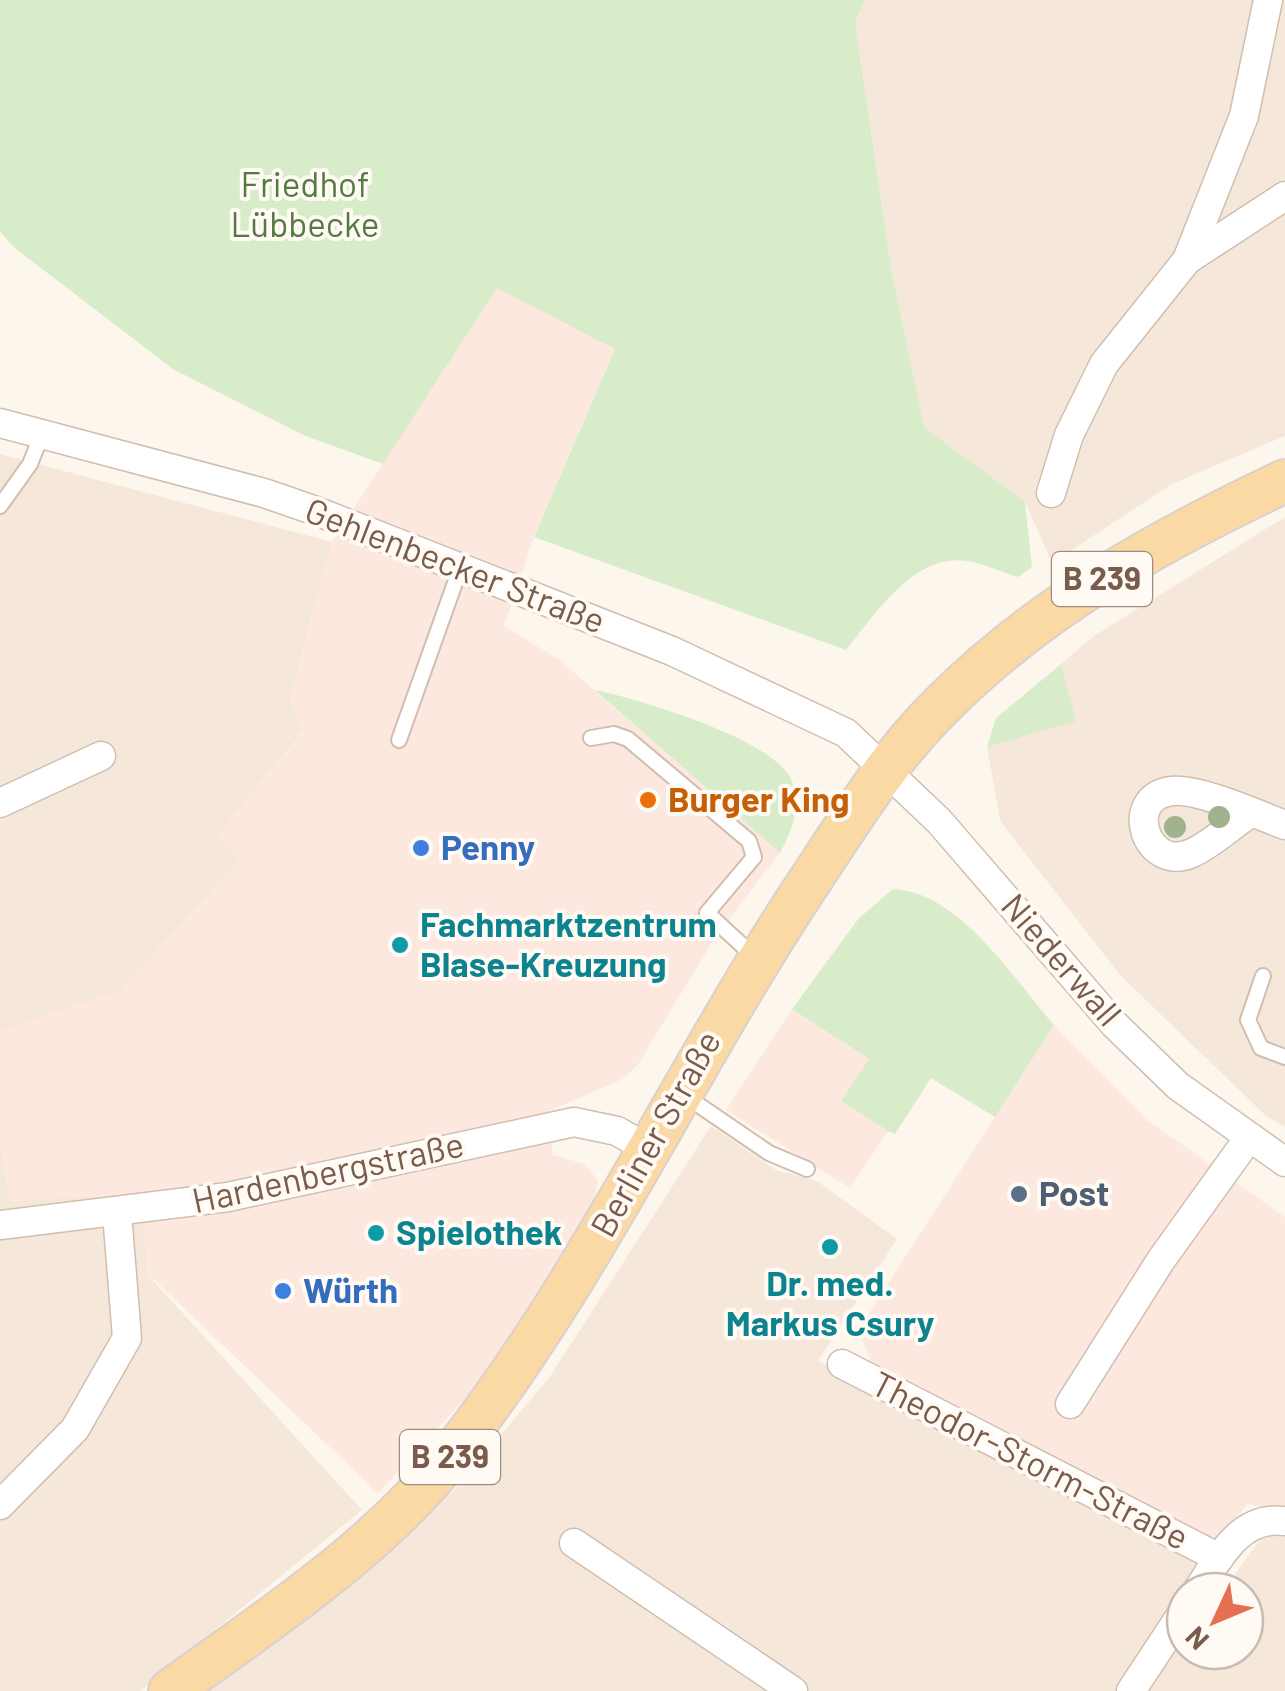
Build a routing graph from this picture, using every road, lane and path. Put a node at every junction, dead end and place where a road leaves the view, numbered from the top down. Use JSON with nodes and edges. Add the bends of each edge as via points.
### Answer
{"nodes":[{"id":1,"x":1268,"y":0,"type":"edge"},
{"id":2,"x":1285,"y":196,"type":"edge"},
{"id":3,"x":1187,"y":260,"type":"junction"},
{"id":4,"x":0,"y":423,"type":"edge"},
{"id":5,"x":42,"y":434,"type":"junction"},
{"id":6,"x":1285,"y":481,"type":"edge"},
{"id":7,"x":1051,"y":493,"type":"dead end"},
{"id":8,"x":0,"y":506,"type":"edge"},
{"id":9,"x":461,"y":566,"type":"junction"},
{"id":10,"x":592,"y":738,"type":"dead end"},
{"id":11,"x":399,"y":740,"type":"dead end"},
{"id":12,"x":101,"y":756,"type":"dead end"},
{"id":13,"x":886,"y":768,"type":"junction"},
{"id":14,"x":0,"y":803,"type":"edge"},
{"id":15,"x":1250,"y":813,"type":"dead end"},
{"id":16,"x":1285,"y":824,"type":"edge"},
{"id":17,"x":757,"y":958,"type":"junction"},
{"id":18,"x":1263,"y":976,"type":"dead end"},
{"id":19,"x":1285,"y":1057,"type":"edge"},
{"id":20,"x":681,"y":1093,"type":"junction"},
{"id":21,"x":1248,"y":1139,"type":"junction"},
{"id":22,"x":650,"y":1150,"type":"junction"},
{"id":23,"x":1285,"y":1162,"type":"edge"},
{"id":24,"x":807,"y":1169,"type":"dead end"},
{"id":25,"x":117,"y":1212,"type":"junction"},
{"id":26,"x":0,"y":1225,"type":"edge"},
{"id":27,"x":842,"y":1364,"type":"dead end"},
{"id":28,"x":1070,"y":1404,"type":"dead end"},
{"id":29,"x":0,"y":1505,"type":"edge"},
{"id":30,"x":1285,"y":1521,"type":"edge"},
{"id":31,"x":574,"y":1543,"type":"dead end"},
{"id":32,"x":1218,"y":1558,"type":"junction"},
{"id":33,"x":1210,"y":1571,"type":"edge"},
{"id":34,"x":1165,"y":1639,"type":"edge"},
{"id":35,"x":170,"y":1691,"type":"edge"},
{"id":36,"x":793,"y":1691,"type":"edge"},
{"id":37,"x":1131,"y":1691,"type":"edge"}],
"edges":[{"from":1,"to":3,"type":"street","via":[[1244,116]]},
{"from":2,"to":3,"type":"street"},
{"from":3,"to":7,"type":"street","via":[[1104,364],[1069,435]]},
{"from":4,"to":5,"type":"street","name":"Gehlenbecker Straße"},
{"from":5,"to":8,"type":"lane"},
{"from":5,"to":9,"type":"street","name":"Gehlenbecker Straße","via":[[264,493]]},
{"from":6,"to":13,"type":"main road","name":"Berliner Straße","number":"B 239","via":[[1181,531],[1053,610],[974,673]]},
{"from":9,"to":11,"type":"lane"},
{"from":9,"to":13,"type":"street","name":"Gehlenbecker Straße","via":[[822,720]]},
{"from":10,"to":17,"type":"lane","via":[[628,739],[748,841],[754,857],[707,914]]},
{"from":12,"to":14,"type":"street"},
{"from":13,"to":17,"type":"main road","name":"Berliner Straße","number":"B 239"},
{"from":13,"to":21,"type":"street","name":"Niederwall","via":[[1024,914],[1114,1024],[1178,1086]]},
{"from":15,"to":16,"type":"street"},
{"from":17,"to":20,"type":"main road","name":"Berliner Straße","number":"B 239"},
{"from":18,"to":19,"type":"lane","via":[[1248,1020],[1261,1048]]},
{"from":20,"to":22,"type":"main road","name":"Berliner Straße","number":"B 239"},
{"from":20,"to":24,"type":"lane","via":[[769,1153]]},
{"from":21,"to":23,"type":"street","name":"Niederwall"},
{"from":21,"to":28,"type":"street"},
{"from":22,"to":25,"type":"street","name":"Hardenbergstraße","via":[[618,1131],[574,1122],[228,1197]]},
{"from":22,"to":35,"type":"main road","name":"Berliner Straße","number":"B 239","via":[[548,1323],[451,1456],[330,1573]]},
{"from":25,"to":26,"type":"street","name":"Hardenbergstraße"},
{"from":25,"to":29,"type":"street","via":[[127,1338],[75,1429]]},
{"from":27,"to":32,"type":"street","name":"Theodor-Storm-Straße"},
{"from":30,"to":32,"type":"street","via":[[1267,1518],[1244,1528]]},
{"from":31,"to":36,"type":"street"},
{"from":32,"to":33,"type":"street"},
{"from":34,"to":37,"type":"street"}]}
